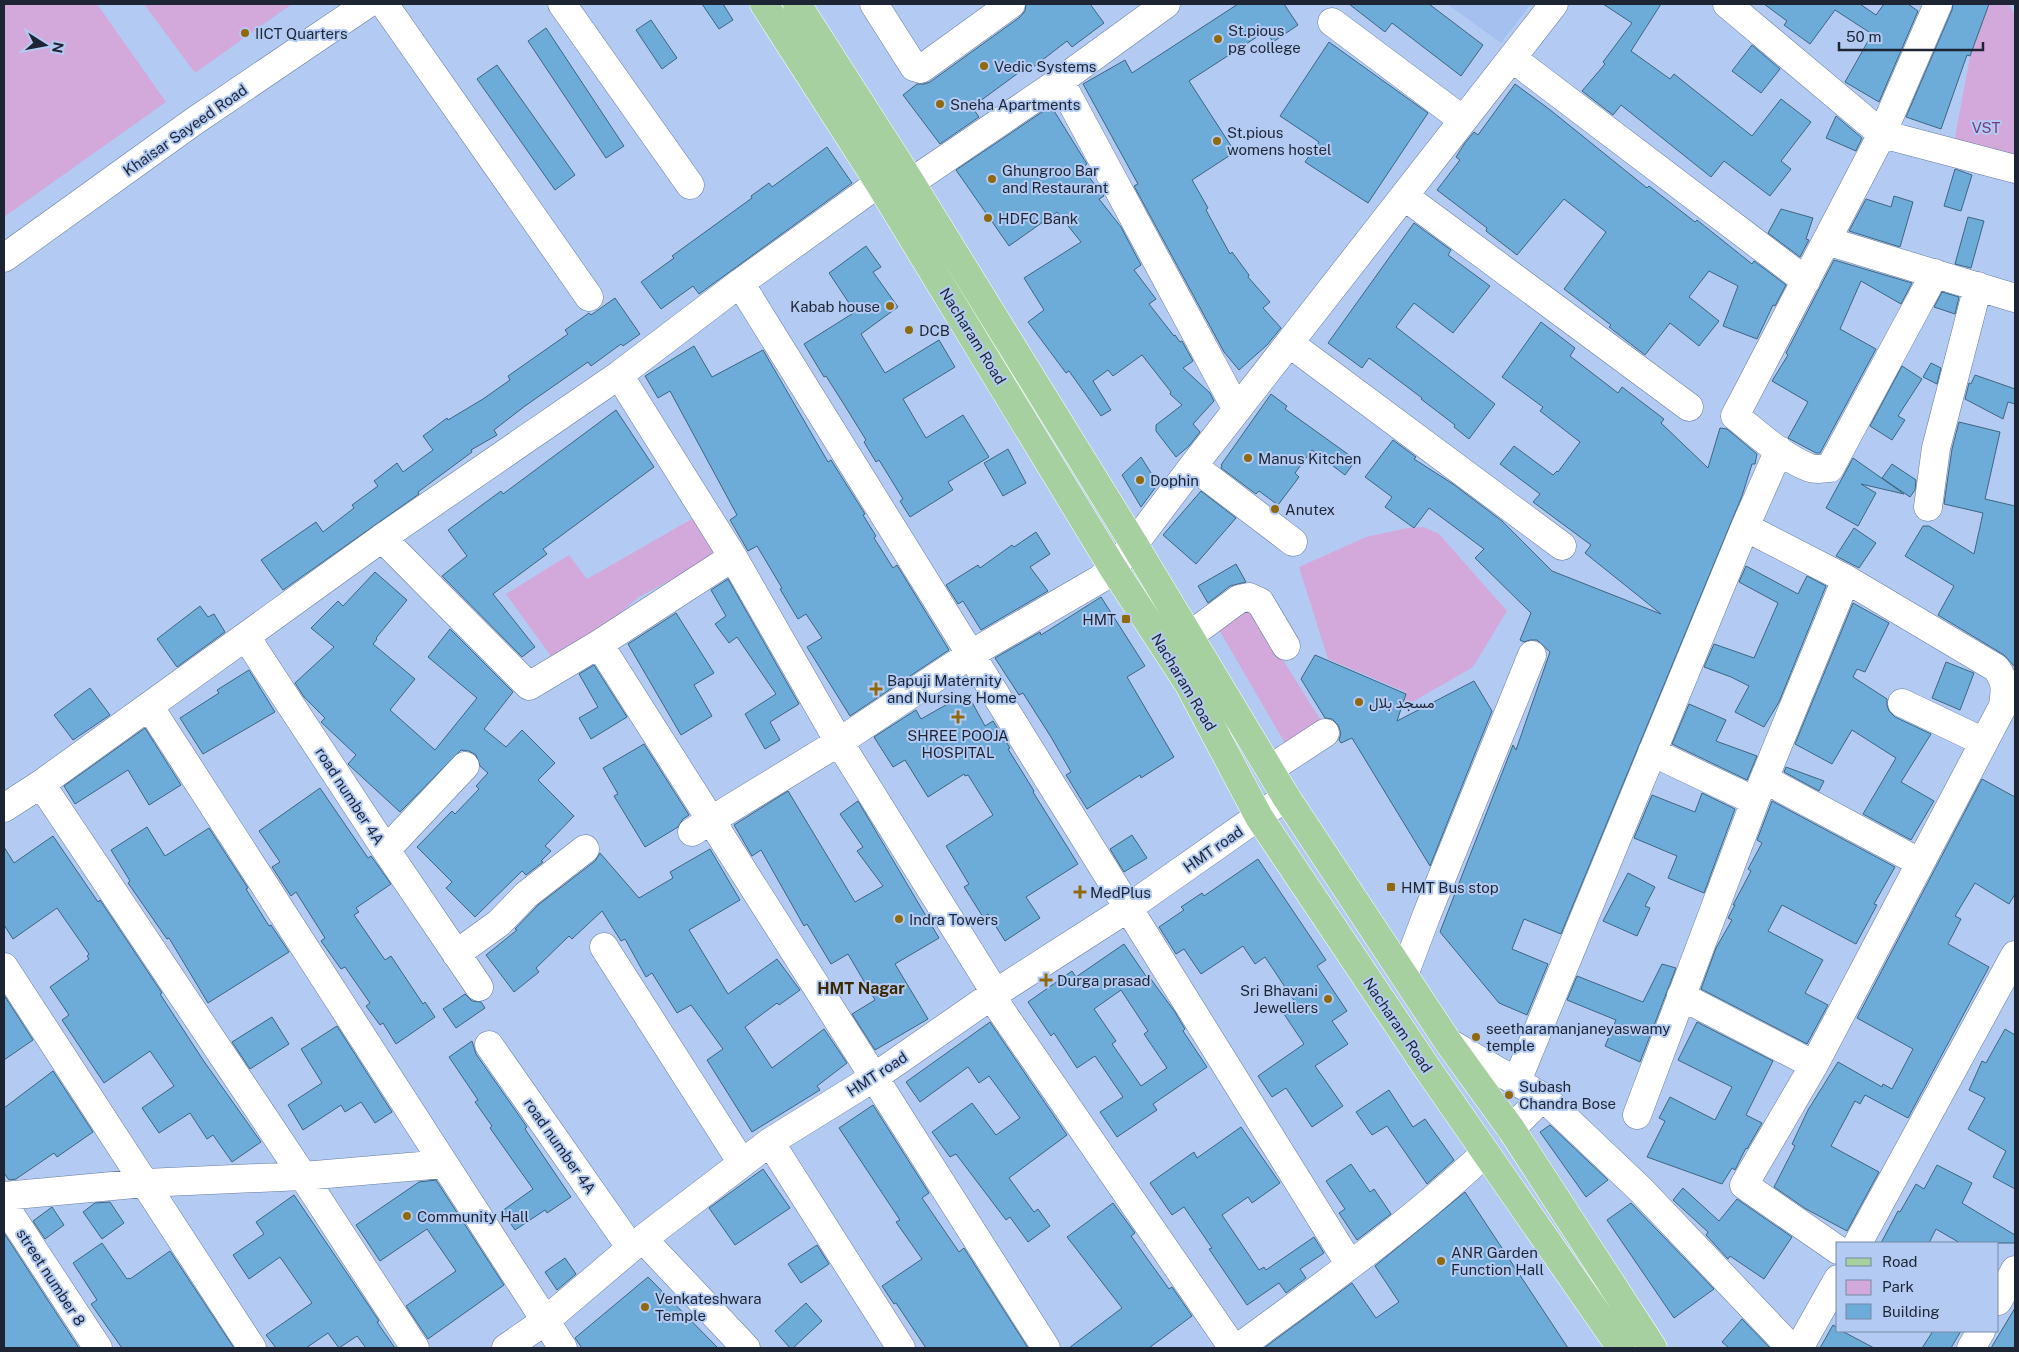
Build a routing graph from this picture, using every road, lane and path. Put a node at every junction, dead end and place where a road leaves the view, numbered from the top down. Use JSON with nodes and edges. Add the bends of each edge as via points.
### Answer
{"nodes":[{"id":1,"x":367,"y":4,"type":"edge"},
{"id":2,"x":384,"y":4,"type":"edge"},
{"id":3,"x":562,"y":4,"type":"edge"},
{"id":4,"x":764,"y":4,"type":"edge"},
{"id":5,"x":797,"y":4,"type":"edge"},
{"id":6,"x":874,"y":4,"type":"edge"},
{"id":7,"x":1011,"y":4,"type":"edge"},
{"id":8,"x":1166,"y":4,"type":"edge"},
{"id":9,"x":1554,"y":4,"type":"edge"},
{"id":10,"x":1727,"y":4,"type":"edge"},
{"id":11,"x":1938,"y":4,"type":"edge"},
{"id":12,"x":1332,"y":22,"type":"dead end"},
{"id":13,"x":1512,"y":58,"type":"junction"},
{"id":14,"x":1060,"y":81,"type":"junction"},
{"id":15,"x":1463,"y":120,"type":"junction"},
{"id":16,"x":1882,"y":134,"type":"junction"},
{"id":17,"x":2015,"y":169,"type":"edge"},
{"id":18,"x":879,"y":183,"type":"junction"},
{"id":19,"x":910,"y":183,"type":"junction"},
{"id":20,"x":690,"y":185,"type":"dead end"},
{"id":21,"x":1404,"y":196,"type":"junction"},
{"id":22,"x":1826,"y":241,"type":"junction"},
{"id":23,"x":4,"y":258,"type":"edge"},
{"id":24,"x":1936,"y":273,"type":"junction"},
{"id":25,"x":1806,"y":281,"type":"junction"},
{"id":26,"x":740,"y":283,"type":"junction"},
{"id":27,"x":1978,"y":286,"type":"junction"},
{"id":28,"x":589,"y":297,"type":"dead end"},
{"id":29,"x":2015,"y":298,"type":"edge"},
{"id":30,"x":1289,"y":344,"type":"junction"},
{"id":31,"x":619,"y":375,"type":"junction"},
{"id":32,"x":1689,"y":407,"type":"dead end"},
{"id":33,"x":1237,"y":410,"type":"junction"},
{"id":34,"x":1778,"y":450,"type":"junction"},
{"id":35,"x":1193,"y":466,"type":"junction"},
{"id":36,"x":1928,"y":507,"type":"dead end"},
{"id":37,"x":1745,"y":527,"type":"junction"},
{"id":38,"x":382,"y":538,"type":"junction"},
{"id":39,"x":1293,"y":542,"type":"dead end"},
{"id":40,"x":1134,"y":544,"type":"junction"},
{"id":41,"x":1562,"y":546,"type":"dead end"},
{"id":42,"x":733,"y":558,"type":"junction"},
{"id":43,"x":1114,"y":568,"type":"junction"},
{"id":44,"x":1846,"y":579,"type":"junction"},
{"id":45,"x":1189,"y":636,"type":"junction"},
{"id":46,"x":246,"y":637,"type":"junction"},
{"id":47,"x":599,"y":644,"type":"junction"},
{"id":48,"x":1286,"y":646,"type":"dead end"},
{"id":49,"x":971,"y":654,"type":"junction"},
{"id":50,"x":1532,"y":655,"type":"dead end"},
{"id":51,"x":1902,"y":703,"type":"dead end"},
{"id":52,"x":149,"y":706,"type":"junction"},
{"id":53,"x":1325,"y":733,"type":"dead end"},
{"id":54,"x":839,"y":742,"type":"junction"},
{"id":55,"x":1984,"y":742,"type":"junction"},
{"id":56,"x":1652,"y":752,"type":"junction"},
{"id":57,"x":465,"y":766,"type":"dead end"},
{"id":58,"x":1270,"y":769,"type":"junction"},
{"id":59,"x":41,"y":784,"type":"junction"},
{"id":60,"x":1759,"y":790,"type":"junction"},
{"id":61,"x":1286,"y":797,"type":"junction"},
{"id":62,"x":4,"y":808,"type":"edge"},
{"id":63,"x":1259,"y":817,"type":"junction"},
{"id":64,"x":702,"y":826,"type":"junction"},
{"id":65,"x":585,"y":849,"type":"dead end"},
{"id":66,"x":386,"y":850,"type":"junction"},
{"id":67,"x":1920,"y":862,"type":"junction"},
{"id":68,"x":1128,"y":908,"type":"junction"},
{"id":69,"x":604,"y":947,"type":"dead end"},
{"id":70,"x":456,"y":954,"type":"junction"},
{"id":71,"x":4,"y":967,"type":"edge"},
{"id":72,"x":2012,"y":970,"type":"edge"},
{"id":73,"x":1404,"y":975,"type":"junction"},
{"id":74,"x":479,"y":987,"type":"dead end"},
{"id":75,"x":994,"y":995,"type":"junction"},
{"id":76,"x":1681,"y":996,"type":"junction"},
{"id":77,"x":1448,"y":1042,"type":"junction"},
{"id":78,"x":489,"y":1045,"type":"dead end"},
{"id":79,"x":1814,"y":1065,"type":"junction"},
{"id":80,"x":873,"y":1078,"type":"junction"},
{"id":81,"x":1517,"y":1081,"type":"junction"},
{"id":82,"x":1543,"y":1097,"type":"junction"},
{"id":83,"x":1637,"y":1115,"type":"dead end"},
{"id":84,"x":1511,"y":1129,"type":"junction"},
{"id":85,"x":770,"y":1142,"type":"junction"},
{"id":86,"x":1485,"y":1153,"type":"junction"},
{"id":87,"x":742,"y":1162,"type":"junction"},
{"id":88,"x":444,"y":1164,"type":"junction"},
{"id":89,"x":302,"y":1176,"type":"junction"},
{"id":90,"x":145,"y":1183,"type":"junction"},
{"id":91,"x":4,"y":1196,"type":"edge"},
{"id":92,"x":4,"y":1205,"type":"edge"},
{"id":93,"x":1859,"y":1242,"type":"edge"},
{"id":94,"x":637,"y":1243,"type":"junction"},
{"id":95,"x":1836,"y":1249,"type":"edge"},
{"id":96,"x":1350,"y":1265,"type":"junction"},
{"id":97,"x":2015,"y":1270,"type":"edge"},
{"id":98,"x":1836,"y":1283,"type":"edge"},
{"id":99,"x":1999,"y":1299,"type":"edge"},
{"id":100,"x":544,"y":1321,"type":"junction"},
{"id":101,"x":1980,"y":1332,"type":"edge"},
{"id":102,"x":98,"y":1348,"type":"edge"},
{"id":103,"x":252,"y":1348,"type":"edge"},
{"id":104,"x":415,"y":1348,"type":"edge"},
{"id":105,"x":506,"y":1348,"type":"edge"},
{"id":106,"x":563,"y":1348,"type":"edge"},
{"id":107,"x":746,"y":1348,"type":"edge"},
{"id":108,"x":901,"y":1348,"type":"edge"},
{"id":109,"x":1046,"y":1348,"type":"edge"},
{"id":110,"x":1233,"y":1348,"type":"edge"},
{"id":111,"x":1238,"y":1348,"type":"edge"},
{"id":112,"x":1621,"y":1348,"type":"edge"},
{"id":113,"x":1653,"y":1348,"type":"edge"},
{"id":114,"x":1791,"y":1348,"type":"edge"},
{"id":115,"x":1799,"y":1348,"type":"edge"},
{"id":116,"x":1971,"y":1348,"type":"edge"}],
"edges":[{"from":1,"to":23,"type":"street","name":"Khaisar Sayeed Road","via":[[193,122]]},
{"from":2,"to":28,"type":"street"},
{"from":3,"to":20,"type":"street"},
{"from":4,"to":18,"type":"main road","name":"Nacharam Road"},
{"from":5,"to":19,"type":"main road","name":"Nacharam Road"},
{"from":6,"to":7,"type":"street","via":[[914,67],[922,69]]},
{"from":8,"to":14,"type":"street"},
{"from":9,"to":13,"type":"street"},
{"from":10,"to":16,"type":"street"},
{"from":11,"to":16,"type":"street"},
{"from":12,"to":15,"type":"street"},
{"from":13,"to":15,"type":"street"},
{"from":13,"to":25,"type":"street"},
{"from":14,"to":19,"type":"street"},
{"from":14,"to":33,"type":"street"},
{"from":15,"to":21,"type":"street"},
{"from":16,"to":17,"type":"street"},
{"from":16,"to":22,"type":"street"},
{"from":18,"to":26,"type":"street"},
{"from":18,"to":43,"type":"main road","name":"Nacharam Road"},
{"from":19,"to":40,"type":"main road","name":"Nacharam Road"},
{"from":21,"to":30,"type":"street"},
{"from":21,"to":32,"type":"street"},
{"from":22,"to":24,"type":"street"},
{"from":22,"to":25,"type":"street"},
{"from":24,"to":27,"type":"street"},
{"from":24,"to":34,"type":"street","via":[[1830,468],[1810,468]]},
{"from":25,"to":34,"type":"street","via":[[1735,416]]},
{"from":26,"to":31,"type":"street"},
{"from":26,"to":49,"type":"street"},
{"from":27,"to":29,"type":"street"},
{"from":27,"to":36,"type":"street","via":[[1936,448]]},
{"from":30,"to":33,"type":"street"},
{"from":30,"to":41,"type":"street"},
{"from":31,"to":38,"type":"street"},
{"from":31,"to":42,"type":"street"},
{"from":33,"to":35,"type":"street"},
{"from":34,"to":37,"type":"street"},
{"from":35,"to":39,"type":"street"},
{"from":35,"to":40,"type":"street"},
{"from":37,"to":44,"type":"street"},
{"from":37,"to":56,"type":"street"},
{"from":38,"to":46,"type":"street"},
{"from":38,"to":47,"type":"street","via":[[529,686]]},
{"from":40,"to":43,"type":"street"},
{"from":40,"to":45,"type":"main road","name":"Nacharam Road"},
{"from":42,"to":47,"type":"street"},
{"from":42,"to":54,"type":"street"},
{"from":43,"to":49,"type":"street"},
{"from":43,"to":63,"type":"main road","name":"Nacharam Road","via":[[1188,683]]},
{"from":44,"to":55,"type":"street","via":[[1996,668],[2004,679],[2003,706]]},
{"from":44,"to":60,"type":"street"},
{"from":45,"to":48,"type":"street","via":[[1239,599],[1249,597],[1260,602]]},
{"from":45,"to":58,"type":"main road","name":"Nacharam Road"},
{"from":46,"to":52,"type":"street"},
{"from":46,"to":66,"type":"street","name":"road number 4A"},
{"from":47,"to":64,"type":"street"},
{"from":49,"to":54,"type":"street"},
{"from":49,"to":68,"type":"street"},
{"from":50,"to":73,"type":"street"},
{"from":51,"to":55,"type":"street"},
{"from":52,"to":59,"type":"street"},
{"from":52,"to":88,"type":"street"},
{"from":53,"to":58,"type":"street"},
{"from":54,"to":64,"type":"street"},
{"from":54,"to":75,"type":"street"},
{"from":55,"to":67,"type":"street"},
{"from":56,"to":60,"type":"street"},
{"from":56,"to":81,"type":"street"},
{"from":57,"to":66,"type":"street"},
{"from":58,"to":61,"type":"main road","name":"Nacharam Road"},
{"from":59,"to":62,"type":"street"},
{"from":59,"to":89,"type":"street"},
{"from":60,"to":67,"type":"street"},
{"from":60,"to":76,"type":"street"},
{"from":61,"to":63,"type":"street","name":"HMT road"},
{"from":61,"to":73,"type":"main road","name":"Nacharam Road"},
{"from":63,"to":68,"type":"street","name":"HMT road"},
{"from":63,"to":86,"type":"main road","name":"Nacharam Road"},
{"from":64,"to":80,"type":"street"},
{"from":65,"to":70,"type":"street"},
{"from":66,"to":70,"type":"street","name":"road number 4A"},
{"from":67,"to":79,"type":"street"},
{"from":68,"to":75,"type":"street","name":"HMT road"},
{"from":68,"to":96,"type":"street"},
{"from":69,"to":87,"type":"street"},
{"from":70,"to":74,"type":"street","name":"road number 4A"},
{"from":71,"to":90,"type":"street"},
{"from":72,"to":93,"type":"street"},
{"from":73,"to":77,"type":"main road","name":"Nacharam Road"},
{"from":75,"to":80,"type":"street","name":"HMT road"},
{"from":75,"to":110,"type":"street"},
{"from":76,"to":79,"type":"street"},
{"from":76,"to":83,"type":"street"},
{"from":77,"to":81,"type":"street"},
{"from":77,"to":84,"type":"main road","name":"Nacharam Road"},
{"from":78,"to":94,"type":"street","name":"road number 4A"},
{"from":79,"to":95,"type":"street","via":[[1744,1185]]},
{"from":80,"to":85,"type":"street","name":"HMT road"},
{"from":80,"to":109,"type":"street"},
{"from":81,"to":82,"type":"street"},
{"from":82,"to":84,"type":"street"},
{"from":82,"to":114,"type":"street","via":[[1641,1190]]},
{"from":84,"to":113,"type":"main road","name":"Nacharam Road"},
{"from":85,"to":87,"type":"street","name":"HMT road"},
{"from":85,"to":108,"type":"street"},
{"from":86,"to":96,"type":"street"},
{"from":86,"to":112,"type":"main road","name":"Nacharam Road"},
{"from":87,"to":94,"type":"street","name":"HMT road"},
{"from":88,"to":89,"type":"street"},
{"from":88,"to":100,"type":"street"},
{"from":89,"to":90,"type":"street"},
{"from":89,"to":104,"type":"street"},
{"from":90,"to":91,"type":"street"},
{"from":90,"to":103,"type":"street"},
{"from":92,"to":102,"type":"street","name":"street number 8"},
{"from":94,"to":100,"type":"street","name":"HMT road"},
{"from":94,"to":107,"type":"street","name":"road number 4A"},
{"from":96,"to":111,"type":"street"},
{"from":97,"to":99,"type":"street"},
{"from":98,"to":115,"type":"street"},
{"from":100,"to":105,"type":"street","name":"HMT road"},
{"from":100,"to":106,"type":"street"},
{"from":101,"to":116,"type":"street"}]}
